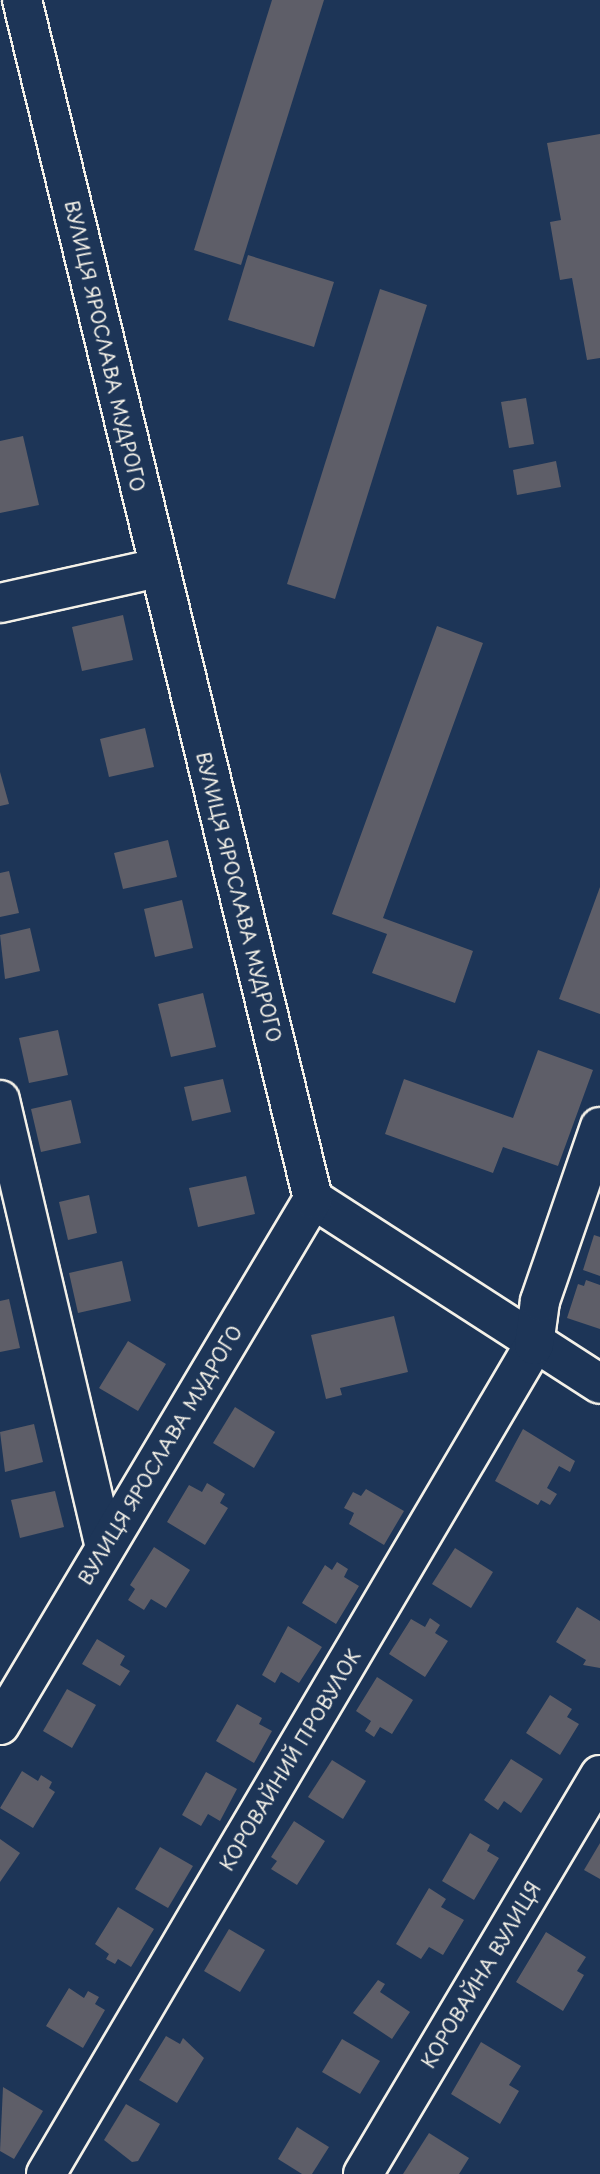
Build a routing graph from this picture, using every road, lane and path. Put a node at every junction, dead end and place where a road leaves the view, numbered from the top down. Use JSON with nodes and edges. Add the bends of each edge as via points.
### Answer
{"nodes":[{"id":1,"x":22,"y":0,"type":"edge"},
{"id":2,"x":158,"y":568,"type":"junction"},
{"id":3,"x":0,"y":603,"type":"edge"},
{"id":4,"x":0,"y":1100,"type":"edge"},
{"id":5,"x":600,"y":1126,"type":"edge"},
{"id":6,"x":313,"y":1199,"type":"junction"},
{"id":7,"x":534,"y":1345,"type":"junction"},
{"id":8,"x":600,"y":1384,"type":"edge"},
{"id":9,"x":105,"y":1547,"type":"junction"},
{"id":10,"x":0,"y":1725,"type":"edge"},
{"id":11,"x":600,"y":1775,"type":"edge"},
{"id":12,"x":46,"y":2174,"type":"edge"},
{"id":13,"x":363,"y":2174,"type":"edge"}],
"edges":[{"from":1,"to":2,"type":"street","name":"ВУЛИЦЯ ЯРОСЛАВА МУДРОГО"},
{"from":2,"to":3,"type":"street"},
{"from":2,"to":6,"type":"street","name":"ВУЛИЦЯ ЯРОСЛАВА МУДРОГО"},
{"from":4,"to":9,"type":"street"},
{"from":5,"to":7,"type":"street","via":[[540,1301]]},
{"from":6,"to":7,"type":"street"},
{"from":6,"to":9,"type":"street","name":"ВУЛИЦЯ ЯРОСЛАВА МУДРОГО"},
{"from":7,"to":8,"type":"street"},
{"from":7,"to":12,"type":"street","name":"КОРОВАЙНИЙ ПРОВУЛОК"},
{"from":9,"to":10,"type":"street","name":"ВУЛИЦЯ ЯРОСЛАВА МУДРОГО"},
{"from":11,"to":13,"type":"street","name":"КОРОВАЙНА ВУЛИЦЯ"}]}
